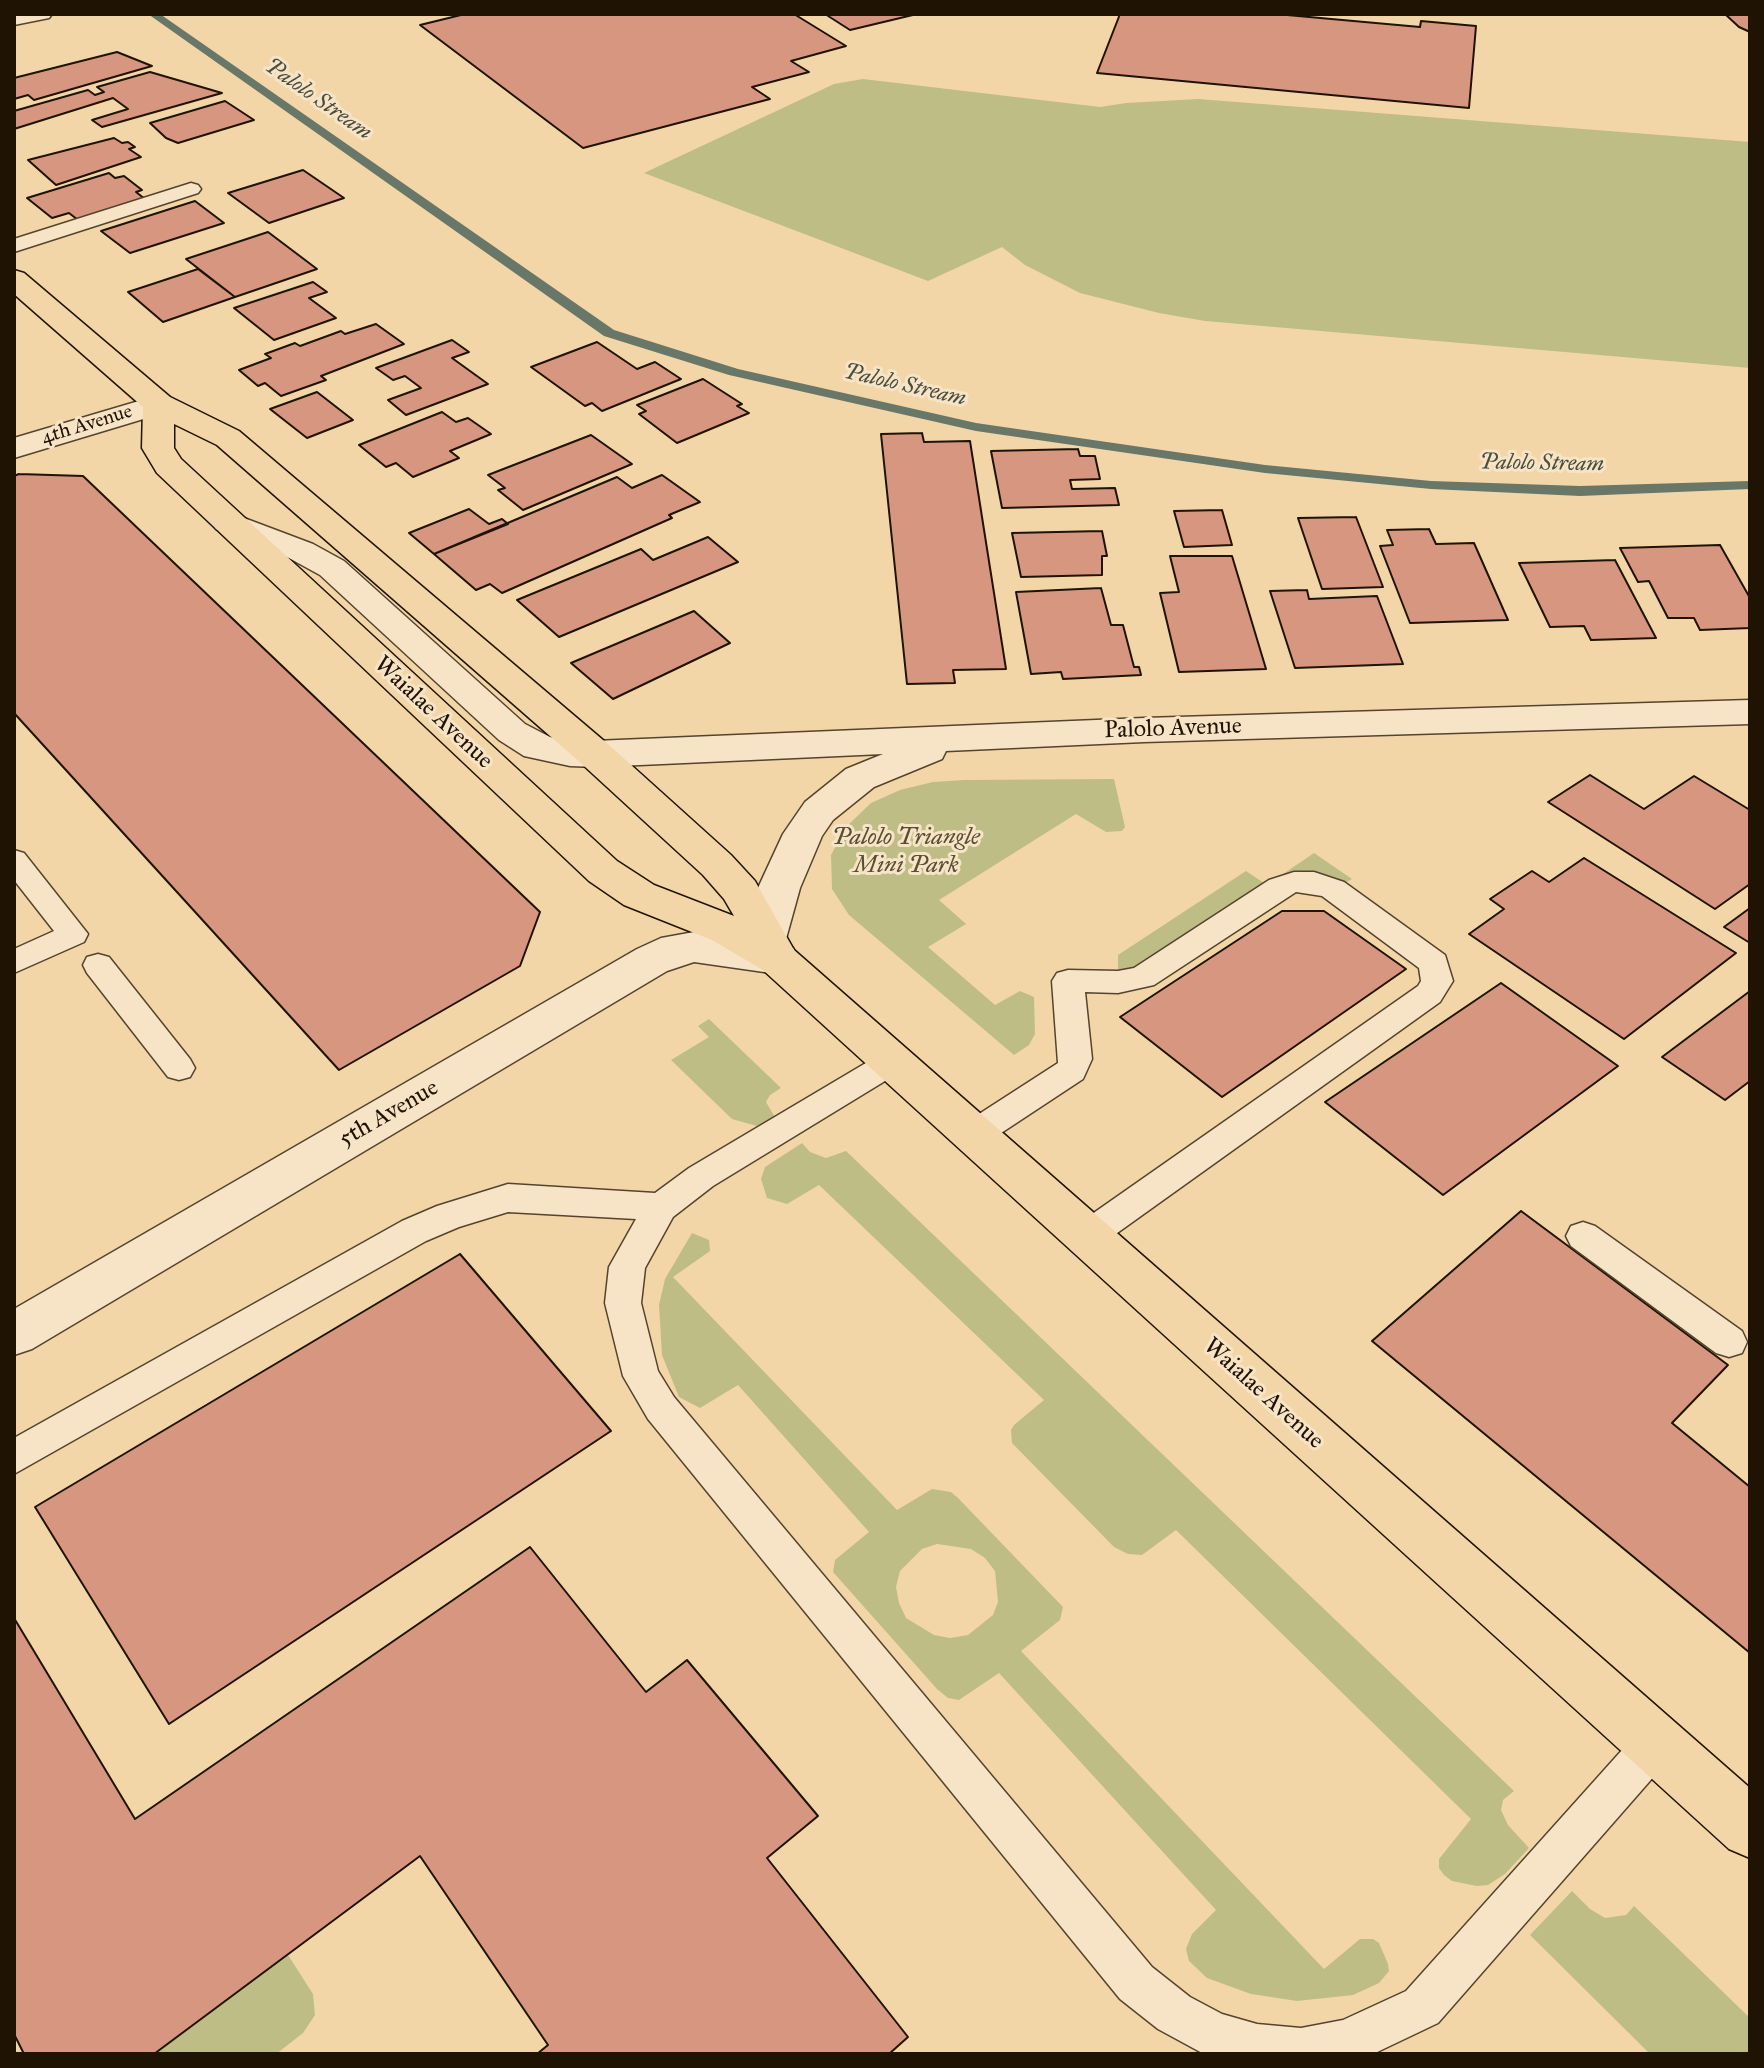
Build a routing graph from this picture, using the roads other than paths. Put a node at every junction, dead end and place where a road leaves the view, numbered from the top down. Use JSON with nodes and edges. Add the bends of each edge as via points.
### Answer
{"nodes":[{"id":1,"x":40,"y":15,"type":"edge"},
{"id":2,"x":14,"y":20,"type":"edge"},
{"id":3,"x":191,"y":189,"type":"dead end"},
{"id":4,"x":14,"y":246,"type":"edge"},
{"id":5,"x":14,"y":279,"type":"edge"},
{"id":6,"x":159,"y":404,"type":"junction"},
{"id":7,"x":14,"y":448,"type":"edge"},
{"id":8,"x":228,"y":522,"type":"junction"},
{"id":9,"x":1750,"y":712,"type":"edge"},
{"id":10,"x":989,"y":736,"type":"junction"},
{"id":11,"x":596,"y":755,"type":"junction"},
{"id":12,"x":14,"y":860,"type":"edge"},
{"id":13,"x":773,"y":948,"type":"junction"},
{"id":14,"x":14,"y":962,"type":"edge"},
{"id":15,"x":98,"y":965,"type":"dead end"},
{"id":16,"x":892,"y":1062,"type":"junction"},
{"id":17,"x":179,"y":1068,"type":"dead end"},
{"id":18,"x":974,"y":1134,"type":"junction"},
{"id":19,"x":661,"y":1207,"type":"junction"},
{"id":20,"x":1087,"y":1236,"type":"junction"},
{"id":21,"x":1583,"y":1236,"type":"dead end"},
{"id":22,"x":14,"y":1334,"type":"edge"},
{"id":23,"x":1729,"y":1342,"type":"dead end"},
{"id":24,"x":14,"y":1457,"type":"edge"},
{"id":25,"x":1655,"y":1744,"type":"junction"},
{"id":26,"x":1750,"y":1828,"type":"edge"}],
"edges":[{"from":1,"to":2,"type":"lane"},
{"from":3,"to":4,"type":"lane"},
{"from":5,"to":6,"type":"main road","name":"Waialae Avenue"},
{"from":6,"to":7,"type":"street","name":"4th Avenue"},
{"from":6,"to":8,"type":"main road","name":"Waialae Avenue","via":[[161,457]]},
{"from":6,"to":11,"type":"main road","name":"Waialae Avenue","via":[[228,438]]},
{"from":8,"to":11,"type":"street","name":"Palolo Avenue","via":[[332,568],[525,741],[552,751]]},
{"from":8,"to":13,"type":"main road","name":"Waialae Avenue","via":[[603,871],[658,904]]},
{"from":9,"to":10,"type":"street","name":"Palolo Avenue"},
{"from":10,"to":11,"type":"street","name":"Palolo Avenue"},
{"from":10,"to":13,"type":"street","via":[[886,765],[831,801],[803,834],[779,888]]},
{"from":11,"to":13,"type":"main road","name":"Waialae Avenue","via":[[717,865],[740,891]]},
{"from":12,"to":14,"type":"lane","via":[[73,934]]},
{"from":13,"to":16,"type":"main road","name":"Waialae Avenue"},
{"from":13,"to":22,"type":"street","name":"5th Avenue","via":[[694,947],[665,953]]},
{"from":15,"to":17,"type":"lane"},
{"from":16,"to":18,"type":"main road","name":"Waialae Avenue"},
{"from":16,"to":19,"type":"lane","via":[[701,1177]]},
{"from":18,"to":20,"type":"main road","name":"Waialae Avenue"},
{"from":18,"to":20,"type":"lane","via":[[1072,1070],[1076,1059],[1068,981],[1143,977],[1275,889],[1305,882],[1333,889],[1434,963],[1438,976],[1429,994]]},
{"from":19,"to":24,"type":"lane","via":[[508,1198],[449,1216]]},
{"from":19,"to":25,"type":"lane","via":[[627,1267],[623,1303],[641,1376],[661,1408],[1136,1983],[1214,2035],[1257,2047],[1301,2051],[1344,2043],[1422,2007]]},
{"from":20,"to":25,"type":"main road","name":"Waialae Avenue"},
{"from":21,"to":23,"type":"lane"},
{"from":25,"to":26,"type":"main road","name":"Waialae Avenue"}]}
